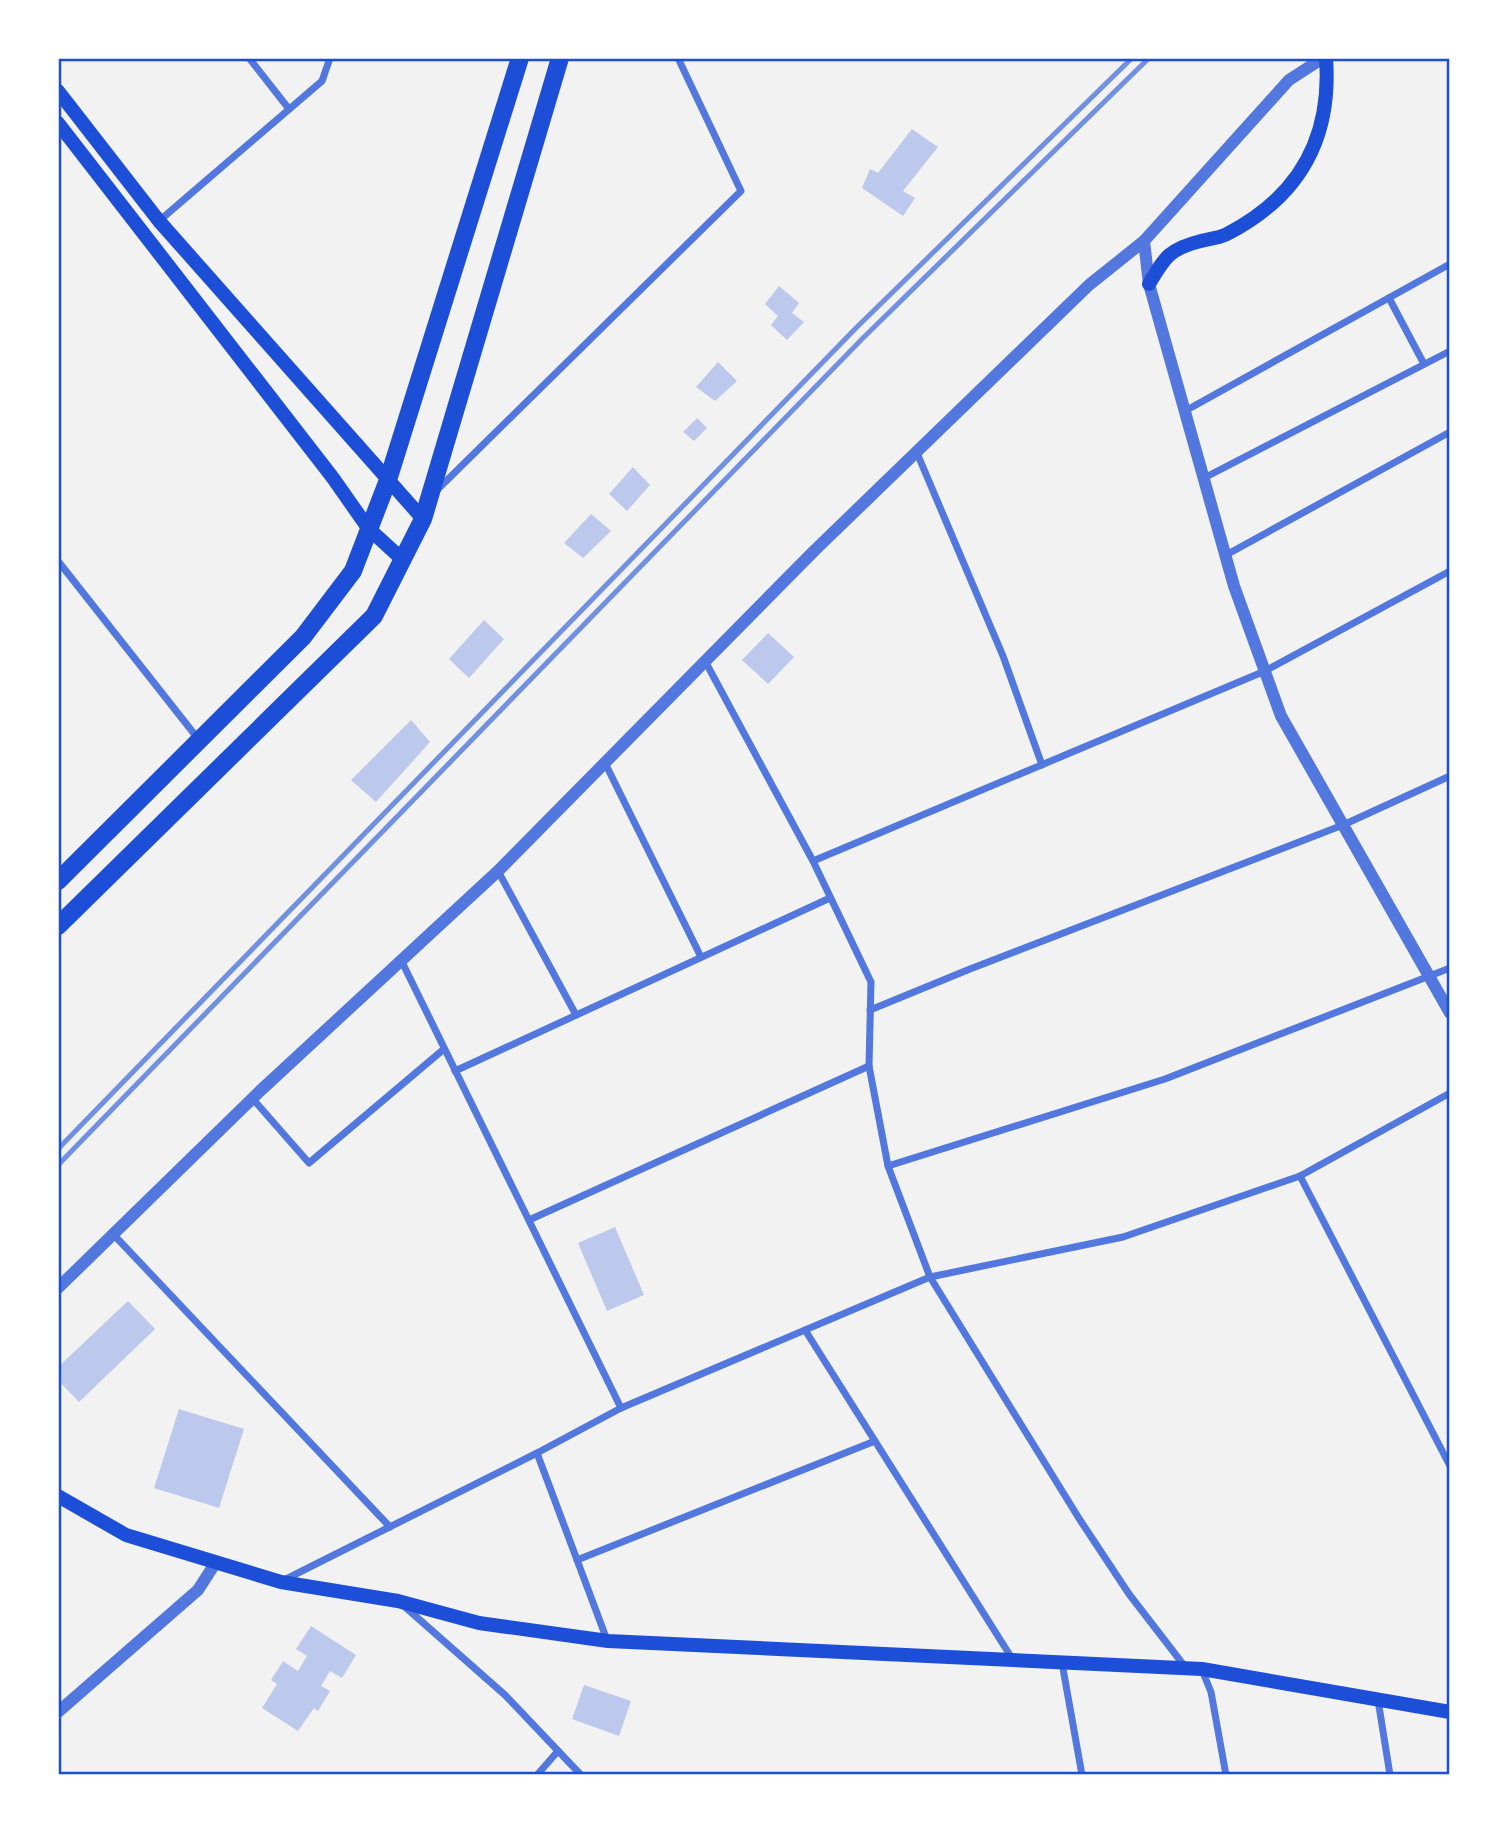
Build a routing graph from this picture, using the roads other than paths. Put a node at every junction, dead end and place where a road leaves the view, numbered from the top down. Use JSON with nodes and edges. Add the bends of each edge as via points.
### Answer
{"nodes":[{"id":1,"x":249,"y":58,"type":"edge"},
{"id":2,"x":330,"y":58,"type":"edge"},
{"id":3,"x":520,"y":58,"type":"edge"},
{"id":4,"x":560,"y":58,"type":"edge"},
{"id":5,"x":678,"y":58,"type":"edge"},
{"id":6,"x":1325,"y":58,"type":"edge"},
{"id":7,"x":58,"y":91,"type":"edge"},
{"id":8,"x":289,"y":109,"type":"junction"},
{"id":9,"x":58,"y":123,"type":"edge"},
{"id":10,"x":159,"y":221,"type":"junction"},
{"id":11,"x":1144,"y":241,"type":"junction"},
{"id":12,"x":1450,"y":264,"type":"edge"},
{"id":13,"x":1149,"y":284,"type":"junction"},
{"id":14,"x":1390,"y":298,"type":"junction"},
{"id":15,"x":1450,"y":351,"type":"edge"},
{"id":16,"x":1424,"y":364,"type":"junction"},
{"id":17,"x":1185,"y":411,"type":"junction"},
{"id":18,"x":1450,"y":432,"type":"edge"},
{"id":19,"x":917,"y":453,"type":"junction"},
{"id":20,"x":1204,"y":478,"type":"junction"},
{"id":21,"x":388,"y":480,"type":"junction"},
{"id":22,"x":429,"y":498,"type":"junction"},
{"id":23,"x":423,"y":519,"type":"junction"},
{"id":24,"x":368,"y":528,"type":"junction"},
{"id":25,"x":1226,"y":555,"type":"junction"},
{"id":26,"x":403,"y":560,"type":"junction"},
{"id":27,"x":58,"y":561,"type":"edge"},
{"id":28,"x":1450,"y":571,"type":"edge"},
{"id":29,"x":705,"y":661,"type":"junction"},
{"id":30,"x":1265,"y":671,"type":"junction"},
{"id":31,"x":199,"y":740,"type":"junction"},
{"id":32,"x":604,"y":761,"type":"junction"},
{"id":33,"x":1042,"y":765,"type":"junction"},
{"id":34,"x":1450,"y":776,"type":"edge"},
{"id":35,"x":1343,"y":825,"type":"junction"},
{"id":36,"x":813,"y":861,"type":"junction"},
{"id":37,"x":498,"y":871,"type":"junction"},
{"id":38,"x":58,"y":881,"type":"edge"},
{"id":39,"x":830,"y":898,"type":"junction"},
{"id":40,"x":58,"y":926,"type":"edge"},
{"id":41,"x":701,"y":957,"type":"junction"},
{"id":42,"x":401,"y":960,"type":"junction"},
{"id":43,"x":1450,"y":968,"type":"edge"},
{"id":44,"x":1430,"y":977,"type":"junction"},
{"id":45,"x":870,"y":1010,"type":"junction"},
{"id":46,"x":1450,"y":1013,"type":"edge"},
{"id":47,"x":576,"y":1015,"type":"junction"},
{"id":48,"x":444,"y":1049,"type":"junction"},
{"id":49,"x":869,"y":1066,"type":"junction"},
{"id":50,"x":455,"y":1071,"type":"junction"},
{"id":51,"x":1450,"y":1093,"type":"edge"},
{"id":52,"x":252,"y":1098,"type":"junction"},
{"id":53,"x":888,"y":1166,"type":"junction"},
{"id":54,"x":1300,"y":1176,"type":"junction"},
{"id":55,"x":528,"y":1220,"type":"junction"},
{"id":56,"x":113,"y":1234,"type":"junction"},
{"id":57,"x":930,"y":1277,"type":"junction"},
{"id":58,"x":58,"y":1288,"type":"edge"},
{"id":59,"x":805,"y":1330,"type":"junction"},
{"id":60,"x":621,"y":1408,"type":"junction"},
{"id":61,"x":875,"y":1441,"type":"junction"},
{"id":62,"x":537,"y":1453,"type":"junction"},
{"id":63,"x":1450,"y":1466,"type":"edge"},
{"id":64,"x":58,"y":1496,"type":"edge"},
{"id":65,"x":390,"y":1527,"type":"junction"},
{"id":66,"x":577,"y":1560,"type":"junction"},
{"id":67,"x":216,"y":1562,"type":"junction"},
{"id":68,"x":281,"y":1582,"type":"junction"},
{"id":69,"x":398,"y":1601,"type":"junction"},
{"id":70,"x":608,"y":1641,"type":"junction"},
{"id":71,"x":1014,"y":1660,"type":"junction"},
{"id":72,"x":1062,"y":1663,"type":"junction"},
{"id":73,"x":1186,"y":1669,"type":"junction"},
{"id":74,"x":1202,"y":1670,"type":"junction"},
{"id":75,"x":1378,"y":1700,"type":"junction"},
{"id":76,"x":58,"y":1712,"type":"edge"},
{"id":77,"x":1450,"y":1712,"type":"edge"},
{"id":78,"x":558,"y":1751,"type":"junction"},
{"id":79,"x":537,"y":1775,"type":"edge"},
{"id":80,"x":581,"y":1775,"type":"edge"},
{"id":81,"x":1082,"y":1775,"type":"edge"},
{"id":82,"x":1226,"y":1775,"type":"edge"},
{"id":83,"x":1390,"y":1775,"type":"edge"}],
"edges":[{"from":1,"to":8,"type":"street"},
{"from":2,"to":8,"type":"street","via":[[321,81]]},
{"from":3,"to":21,"type":"highway"},
{"from":4,"to":22,"type":"highway"},
{"from":5,"to":22,"type":"street","via":[[741,191]]},
{"from":6,"to":11,"type":"street","via":[[1289,80]]},
{"from":6,"to":13,"type":"main road","via":[[1326,108],[1312,154],[1277,202],[1225,235],[1185,245],[1165,257]]},
{"from":7,"to":10,"type":"main road"},
{"from":8,"to":10,"type":"street"},
{"from":9,"to":24,"type":"main road"},
{"from":10,"to":21,"type":"main road"},
{"from":11,"to":13,"type":"street"},
{"from":11,"to":19,"type":"street","via":[[1089,285]]},
{"from":12,"to":14,"type":"street"},
{"from":13,"to":17,"type":"street"},
{"from":14,"to":16,"type":"street"},
{"from":14,"to":17,"type":"street"},
{"from":15,"to":16,"type":"street"},
{"from":16,"to":20,"type":"street"},
{"from":17,"to":20,"type":"street"},
{"from":18,"to":25,"type":"street"},
{"from":19,"to":29,"type":"street"},
{"from":19,"to":33,"type":"street","via":[[1003,656]]},
{"from":20,"to":25,"type":"street"},
{"from":21,"to":23,"type":"main road"},
{"from":21,"to":24,"type":"highway"},
{"from":22,"to":23,"type":"highway"},
{"from":23,"to":26,"type":"highway"},
{"from":24,"to":26,"type":"main road"},
{"from":24,"to":31,"type":"highway","via":[[353,571],[303,637]]},
{"from":25,"to":30,"type":"street"},
{"from":26,"to":40,"type":"highway","via":[[374,617]]},
{"from":27,"to":31,"type":"street"},
{"from":28,"to":30,"type":"street"},
{"from":29,"to":32,"type":"street"},
{"from":29,"to":36,"type":"street"},
{"from":30,"to":33,"type":"street"},
{"from":30,"to":35,"type":"street","via":[[1281,716]]},
{"from":31,"to":38,"type":"highway"},
{"from":32,"to":37,"type":"street"},
{"from":32,"to":41,"type":"street"},
{"from":33,"to":36,"type":"street"},
{"from":34,"to":35,"type":"street"},
{"from":35,"to":44,"type":"street"},
{"from":35,"to":45,"type":"street"},
{"from":36,"to":39,"type":"street"},
{"from":37,"to":42,"type":"street"},
{"from":37,"to":47,"type":"street"},
{"from":39,"to":41,"type":"street"},
{"from":39,"to":45,"type":"street","via":[[871,982]]},
{"from":41,"to":47,"type":"street"},
{"from":42,"to":48,"type":"street"},
{"from":42,"to":52,"type":"street"},
{"from":43,"to":44,"type":"street"},
{"from":44,"to":46,"type":"street"},
{"from":44,"to":53,"type":"street","via":[[1165,1079]]},
{"from":45,"to":49,"type":"street"},
{"from":47,"to":50,"type":"street"},
{"from":48,"to":50,"type":"street"},
{"from":48,"to":52,"type":"street","via":[[309,1163]]},
{"from":49,"to":53,"type":"street"},
{"from":49,"to":55,"type":"street"},
{"from":50,"to":55,"type":"street"},
{"from":51,"to":54,"type":"street"},
{"from":52,"to":56,"type":"street"},
{"from":53,"to":57,"type":"street"},
{"from":54,"to":57,"type":"street","via":[[1123,1237]]},
{"from":54,"to":63,"type":"street"},
{"from":55,"to":60,"type":"street"},
{"from":56,"to":58,"type":"street"},
{"from":56,"to":65,"type":"street"},
{"from":57,"to":59,"type":"street"},
{"from":57,"to":73,"type":"street","via":[[1080,1520]]},
{"from":59,"to":60,"type":"street"},
{"from":59,"to":61,"type":"street"},
{"from":60,"to":62,"type":"street"},
{"from":61,"to":66,"type":"street"},
{"from":61,"to":71,"type":"street"},
{"from":62,"to":65,"type":"street"},
{"from":62,"to":66,"type":"street"},
{"from":64,"to":67,"type":"main road","via":[[126,1535]]},
{"from":65,"to":68,"type":"street"},
{"from":66,"to":70,"type":"street"},
{"from":67,"to":68,"type":"main road"},
{"from":67,"to":76,"type":"street","via":[[198,1590]]},
{"from":68,"to":69,"type":"main road"},
{"from":69,"to":70,"type":"main road","via":[[479,1623]]},
{"from":69,"to":78,"type":"street","via":[[505,1695]]},
{"from":70,"to":71,"type":"main road"},
{"from":71,"to":72,"type":"main road"},
{"from":72,"to":73,"type":"main road"},
{"from":72,"to":81,"type":"street"},
{"from":73,"to":74,"type":"main road"},
{"from":74,"to":75,"type":"main road"},
{"from":74,"to":82,"type":"street","via":[[1211,1692]]},
{"from":75,"to":77,"type":"main road"},
{"from":75,"to":83,"type":"street"},
{"from":78,"to":79,"type":"street"},
{"from":78,"to":80,"type":"street"}]}
